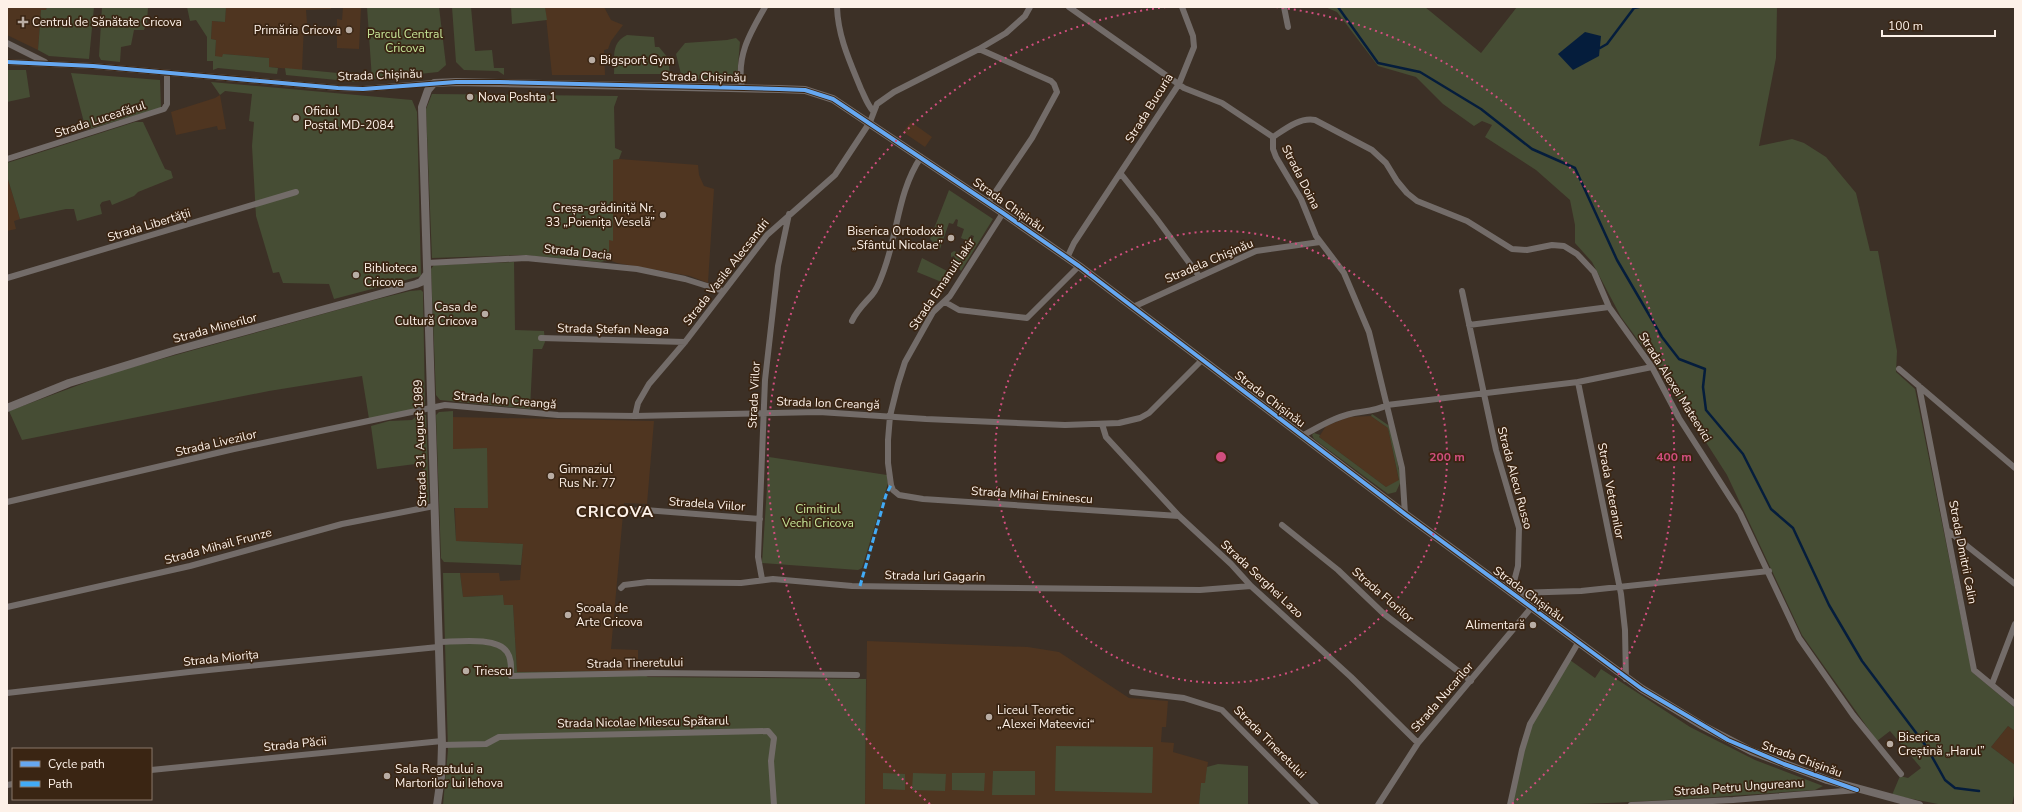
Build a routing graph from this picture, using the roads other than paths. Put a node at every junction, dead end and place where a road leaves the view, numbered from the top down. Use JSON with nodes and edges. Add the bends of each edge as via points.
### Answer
{"nodes":[{"id":1,"x":765,"y":7,"type":"edge"},
{"id":2,"x":837,"y":7,"type":"edge"},
{"id":3,"x":1030,"y":7,"type":"edge"},
{"id":4,"x":1069,"y":7,"type":"edge"},
{"id":5,"x":1182,"y":7,"type":"edge"},
{"id":6,"x":1284,"y":7,"type":"edge"},
{"id":7,"x":1288,"y":27,"type":"dead end"},
{"id":8,"x":7,"y":43,"type":"edge"},
{"id":9,"x":979,"y":49,"type":"junction"},
{"id":10,"x":7,"y":62,"type":"edge"},
{"id":11,"x":48,"y":63,"type":"junction"},
{"id":12,"x":167,"y":73,"type":"junction"},
{"id":13,"x":434,"y":83,"type":"junction"},
{"id":14,"x":1179,"y":84,"type":"junction"},
{"id":15,"x":742,"y":88,"type":"junction"},
{"id":16,"x":873,"y":111,"type":"junction"},
{"id":17,"x":870,"y":122,"type":"junction"},
{"id":18,"x":1273,"y":137,"type":"junction"},
{"id":19,"x":921,"y":157,"type":"junction"},
{"id":20,"x":7,"y":159,"type":"edge"},
{"id":21,"x":1121,"y":174,"type":"junction"},
{"id":22,"x":296,"y":192,"type":"dead end"},
{"id":23,"x":988,"y":203,"type":"junction"},
{"id":24,"x":1003,"y":213,"type":"junction"},
{"id":25,"x":789,"y":214,"type":"junction"},
{"id":26,"x":1320,"y":242,"type":"junction"},
{"id":27,"x":1067,"y":258,"type":"junction"},
{"id":28,"x":427,"y":263,"type":"junction"},
{"id":29,"x":1079,"y":266,"type":"junction"},
{"id":30,"x":427,"y":273,"type":"junction"},
{"id":31,"x":1199,"y":276,"type":"junction"},
{"id":32,"x":7,"y":278,"type":"edge"},
{"id":33,"x":723,"y":291,"type":"junction"},
{"id":34,"x":1462,"y":291,"type":"dead end"},
{"id":35,"x":945,"y":302,"type":"junction"},
{"id":36,"x":1133,"y":307,"type":"junction"},
{"id":37,"x":1609,"y":307,"type":"junction"},
{"id":38,"x":852,"y":322,"type":"dead end"},
{"id":39,"x":1469,"y":325,"type":"junction"},
{"id":40,"x":541,"y":338,"type":"dead end"},
{"id":41,"x":685,"y":342,"type":"junction"},
{"id":42,"x":1202,"y":360,"type":"junction"},
{"id":43,"x":1652,"y":367,"type":"junction"},
{"id":44,"x":1899,"y":369,"type":"dead end"},
{"id":45,"x":1578,"y":382,"type":"junction"},
{"id":46,"x":1920,"y":386,"type":"junction"},
{"id":47,"x":1483,"y":392,"type":"junction"},
{"id":48,"x":1387,"y":405,"type":"junction"},
{"id":49,"x":7,"y":408,"type":"edge"},
{"id":50,"x":431,"y":410,"type":"junction"},
{"id":51,"x":764,"y":412,"type":"junction"},
{"id":52,"x":635,"y":416,"type":"junction"},
{"id":53,"x":890,"y":416,"type":"junction"},
{"id":54,"x":1102,"y":424,"type":"junction"},
{"id":55,"x":1302,"y":436,"type":"junction"},
{"id":56,"x":2015,"y":468,"type":"edge"},
{"id":57,"x":891,"y":485,"type":"joint"},
{"id":58,"x":7,"y":502,"type":"edge"},
{"id":59,"x":434,"y":506,"type":"junction"},
{"id":60,"x":628,"y":511,"type":"dead end"},
{"id":61,"x":1405,"y":514,"type":"junction"},
{"id":62,"x":1179,"y":516,"type":"junction"},
{"id":63,"x":760,"y":519,"type":"junction"},
{"id":64,"x":1282,"y":524,"type":"dead end"},
{"id":65,"x":1947,"y":530,"type":"junction"},
{"id":66,"x":1769,"y":571,"type":"junction"},
{"id":67,"x":762,"y":580,"type":"junction"},
{"id":68,"x":2015,"y":584,"type":"edge"},
{"id":69,"x":1250,"y":586,"type":"junction"},
{"id":70,"x":1619,"y":587,"type":"junction"},
{"id":71,"x":621,"y":588,"type":"dead end"},
{"id":72,"x":1511,"y":593,"type":"junction"},
{"id":73,"x":7,"y":607,"type":"edge"},
{"id":74,"x":1531,"y":608,"type":"junction"},
{"id":75,"x":2015,"y":624,"type":"edge"},
{"id":76,"x":1578,"y":643,"type":"junction"},
{"id":77,"x":438,"y":645,"type":"junction"},
{"id":78,"x":857,"y":674,"type":"dead end"},
{"id":79,"x":1626,"y":679,"type":"junction"},
{"id":80,"x":1471,"y":681,"type":"junction"},
{"id":81,"x":1992,"y":684,"type":"junction"},
{"id":82,"x":1132,"y":692,"type":"dead end"},
{"id":83,"x":7,"y":693,"type":"edge"},
{"id":84,"x":2015,"y":704,"type":"edge"},
{"id":85,"x":1418,"y":742,"type":"junction"},
{"id":86,"x":442,"y":743,"type":"junction"},
{"id":87,"x":152,"y":770,"type":"edge"},
{"id":88,"x":1901,"y":774,"type":"dead end"},
{"id":89,"x":1857,"y":790,"type":"junction"},
{"id":90,"x":1733,"y":803,"type":"edge"},
{"id":91,"x":437,"y":805,"type":"edge"},
{"id":92,"x":774,"y":805,"type":"edge"},
{"id":93,"x":1316,"y":805,"type":"edge"},
{"id":94,"x":1378,"y":805,"type":"edge"},
{"id":95,"x":1510,"y":805,"type":"edge"},
{"id":96,"x":1631,"y":805,"type":"edge"},
{"id":97,"x":1917,"y":805,"type":"edge"}],
"edges":[{"from":1,"to":15,"type":"street","via":[[745,43]]},
{"from":2,"to":16,"type":"street","via":[[846,56],[865,100]]},
{"from":3,"to":9,"type":"street","name":"Strada Vasile Alecsandri","via":[[1006,32]]},
{"from":4,"to":14,"type":"street","name":"Strada Doina"},
{"from":5,"to":14,"type":"street","name":"Strada Bucuria","via":[[1193,36],[1194,47]]},
{"from":6,"to":7,"type":"street"},
{"from":8,"to":11,"type":"street","name":"Strada Chișinău"},
{"from":9,"to":16,"type":"street","name":"Strada Vasile Alecsandri","via":[[882,99]]},
{"from":9,"to":23,"type":"street","via":[[1051,81],[1056,89],[1055,98],[1032,138]]},
{"from":10,"to":11,"type":"street","name":"Strada Chișinău"},
{"from":11,"to":12,"type":"street","name":"Strada Chișinău"},
{"from":12,"to":13,"type":"street","name":"Strada Chișinău","via":[[351,88]]},
{"from":12,"to":20,"type":"street","name":"Strada Luceafărul","via":[[167,104],[164,108]]},
{"from":13,"to":15,"type":"street","name":"Strada Chișinău","via":[[500,82]]},
{"from":13,"to":28,"type":"street","name":"Strada 31 August 1989","via":[[426,93],[422,107]]},
{"from":14,"to":18,"type":"street","name":"Strada Doina","via":[[1222,103]]},
{"from":14,"to":21,"type":"street","name":"Strada Bucuria"},
{"from":15,"to":17,"type":"street","name":"Strada Chișinău","via":[[817,92]]},
{"from":16,"to":17,"type":"street","name":"Strada Vasile Alecsandri"},
{"from":17,"to":19,"type":"street","name":"Strada Chișinău"},
{"from":17,"to":25,"type":"street","name":"Strada Vasile Alecsandri","via":[[835,175]]},
{"from":18,"to":26,"type":"street","name":"Strada Doina","via":[[1276,157],[1302,198]]},
{"from":18,"to":37,"type":"street","name":"Strada Alexei Mateevici","via":[[1290,126],[1309,119],[1324,123],[1358,141],[1382,158],[1397,181],[1417,201],[1480,228],[1506,247],[1519,250],[1557,245],[1571,249],[1594,272]]},
{"from":19,"to":23,"type":"street","name":"Strada Chișinău"},
{"from":19,"to":38,"type":"street","via":[[906,186],[879,283]]},
{"from":21,"to":27,"type":"street","name":"Strada Bucuria","via":[[1074,243]]},
{"from":21,"to":31,"type":"street"},
{"from":22,"to":32,"type":"street","name":"Strada Libertății"},
{"from":23,"to":24,"type":"street","name":"Strada Chișinău"},
{"from":24,"to":27,"type":"street","name":"Strada Chișinău"},
{"from":24,"to":35,"type":"street","name":"Strada Emanuil Iakir"},
{"from":25,"to":33,"type":"street","name":"Strada Vasile Alecsandri","via":[[766,235]]},
{"from":25,"to":51,"type":"street","name":"Strada Viilor","via":[[778,266],[765,380]]},
{"from":26,"to":31,"type":"street","name":"Stradela Chişinău","via":[[1256,251]]},
{"from":26,"to":48,"type":"street","name":"Strada Doina","via":[[1344,273],[1360,309],[1369,332]]},
{"from":27,"to":29,"type":"street","name":"Strada Chișinău"},
{"from":28,"to":30,"type":"street","name":"Strada 31 August 1989"},
{"from":28,"to":33,"type":"street","name":"Strada Dacia","via":[[526,258],[637,269],[685,279]]},
{"from":29,"to":35,"type":"street","via":[[1027,318],[959,310]]},
{"from":29,"to":36,"type":"street","name":"Strada Chișinău"},
{"from":30,"to":49,"type":"street","name":"Strada Minerilor","via":[[421,282],[416,284],[158,355],[68,383]]},
{"from":30,"to":50,"type":"street","name":"Strada 31 August 1989"},
{"from":31,"to":36,"type":"street","name":"Stradela Chişinău"},
{"from":33,"to":41,"type":"street","name":"Strada Vasile Alecsandri"},
{"from":34,"to":39,"type":"street","name":"Strada Alecu Russo"},
{"from":35,"to":53,"type":"street","name":"Strada Emanuil Iakir","via":[[933,312],[905,362]]},
{"from":36,"to":42,"type":"street","name":"Strada Chișinău"},
{"from":37,"to":39,"type":"street"},
{"from":37,"to":43,"type":"street","name":"Strada Alexei Mateevici"},
{"from":39,"to":47,"type":"street","name":"Strada Alecu Russo"},
{"from":40,"to":41,"type":"street","name":"Strada Ștefan Neaga"},
{"from":41,"to":52,"type":"street","name":"Strada Vasile Alecsandri","via":[[649,384],[638,403]]},
{"from":42,"to":54,"type":"street","name":"Strada Ion Creangă","via":[[1140,418]]},
{"from":42,"to":55,"type":"street","name":"Strada Chișinău"},
{"from":43,"to":45,"type":"street"},
{"from":43,"to":66,"type":"street","name":"Strada Alexei Mateevici","via":[[1679,418],[1740,513]]},
{"from":44,"to":46,"type":"street"},
{"from":45,"to":47,"type":"street"},
{"from":45,"to":70,"type":"street","name":"Strada Veteranilor"},
{"from":46,"to":56,"type":"street"},
{"from":46,"to":65,"type":"street","name":"Strada Dmitrii Calin"},
{"from":47,"to":48,"type":"street"},
{"from":47,"to":72,"type":"street","name":"Strada Alecu Russo","via":[[1496,450],[1519,528],[1518,566]]},
{"from":48,"to":55,"type":"street","name":"Strada Chișinău","via":[[1353,413],[1323,424]]},
{"from":48,"to":61,"type":"street","name":"Strada Doina","via":[[1402,468]]},
{"from":50,"to":52,"type":"street","name":"Strada Ion Creangă","via":[[445,405],[558,415]]},
{"from":50,"to":58,"type":"street","name":"Strada Livezilor","via":[[234,449]]},
{"from":50,"to":59,"type":"street","name":"Strada 31 August 1989"},
{"from":51,"to":52,"type":"street","name":"Strada Ion Creangă"},
{"from":51,"to":53,"type":"street","name":"Strada Ion Creangă"},
{"from":51,"to":63,"type":"street","name":"Strada Viilor"},
{"from":53,"to":54,"type":"street","name":"Strada Ion Creangă","via":[[1065,425]]},
{"from":53,"to":57,"type":"street","name":"Strada Emanuil Iakir","via":[[888,463]]},
{"from":54,"to":62,"type":"street","name":"Strada Serghei Lazo","via":[[1106,437]]},
{"from":55,"to":61,"type":"street","name":"Strada Chișinău"},
{"from":57,"to":62,"type":"street","name":"Strada Mihai Eminescu","via":[[899,495],[923,499]]},
{"from":59,"to":73,"type":"street","name":"Strada Mihail Frunze","via":[[342,524],[190,566]]},
{"from":59,"to":77,"type":"street","name":"Strada 31 August 1989"},
{"from":60,"to":63,"type":"street","name":"Stradela Viilor","via":[[645,510]]},
{"from":61,"to":72,"type":"street","name":"Strada Chișinău"},
{"from":62,"to":69,"type":"street","name":"Strada Serghei Lazo"},
{"from":63,"to":67,"type":"street","name":"Strada Viilor","via":[[758,556]]},
{"from":64,"to":80,"type":"street","name":"Strada Florilor","via":[[1338,570],[1384,614]]},
{"from":65,"to":68,"type":"street"},
{"from":65,"to":81,"type":"street","name":"Strada Dmitrii Calin","via":[[1974,670]]},
{"from":66,"to":70,"type":"street"},
{"from":66,"to":88,"type":"street","name":"Strada Alexei Mateevici","via":[[1799,638],[1815,663]]},
{"from":67,"to":69,"type":"street","name":"Strada Iuri Gagarin","via":[[922,588],[1200,590]]},
{"from":67,"to":71,"type":"street","name":"Strada Iuri Gagarin","via":[[741,583],[648,582],[624,585]]},
{"from":69,"to":85,"type":"street","name":"Strada Serghei Lazo","via":[[1329,656]]},
{"from":70,"to":72,"type":"street"},
{"from":70,"to":79,"type":"street","name":"Strada Veteranilor","via":[[1626,630]]},
{"from":72,"to":74,"type":"street","name":"Strada Chișinău"},
{"from":74,"to":76,"type":"street","name":"Strada Chișinău"},
{"from":74,"to":80,"type":"street","name":"Strada Nucarilor"},
{"from":75,"to":81,"type":"street"},
{"from":76,"to":79,"type":"street","name":"Strada Chișinău"},
{"from":76,"to":95,"type":"street","via":[[1530,724],[1520,756]]},
{"from":77,"to":78,"type":"street","name":"Strada Tineretului","via":[[485,642],[497,644],[509,653],[511,676],[660,673]]},
{"from":77,"to":83,"type":"street","name":"Strada Miorița"},
{"from":77,"to":86,"type":"street","name":"Strada 31 August 1989"},
{"from":79,"to":89,"type":"street","name":"Strada Chișinău","via":[[1728,740],[1784,764]]},
{"from":80,"to":85,"type":"street","name":"Strada Nucarilor"},
{"from":81,"to":84,"type":"street","name":"Strada Dmitrii Calin"},
{"from":82,"to":93,"type":"street","name":"Strada Tineretului","via":[[1184,698],[1222,710]]},
{"from":85,"to":94,"type":"street","name":"Strada Nucarilor"},
{"from":86,"to":87,"type":"street","name":"Strada Păcii"},
{"from":86,"to":91,"type":"street","name":"Strada 31 August 1989"},
{"from":86,"to":92,"type":"street","name":"Strada Nicolae Milescu Spătarul","via":[[486,744],[499,737],[768,731],[774,738],[771,761]]},
{"from":89,"to":90,"type":"street","name":"Strada Petru Ungureanu"},
{"from":89,"to":97,"type":"street","name":"Strada Petru Ungureanu"},
{"from":90,"to":96,"type":"street","name":"Strada Petru Ungureanu"}]}
